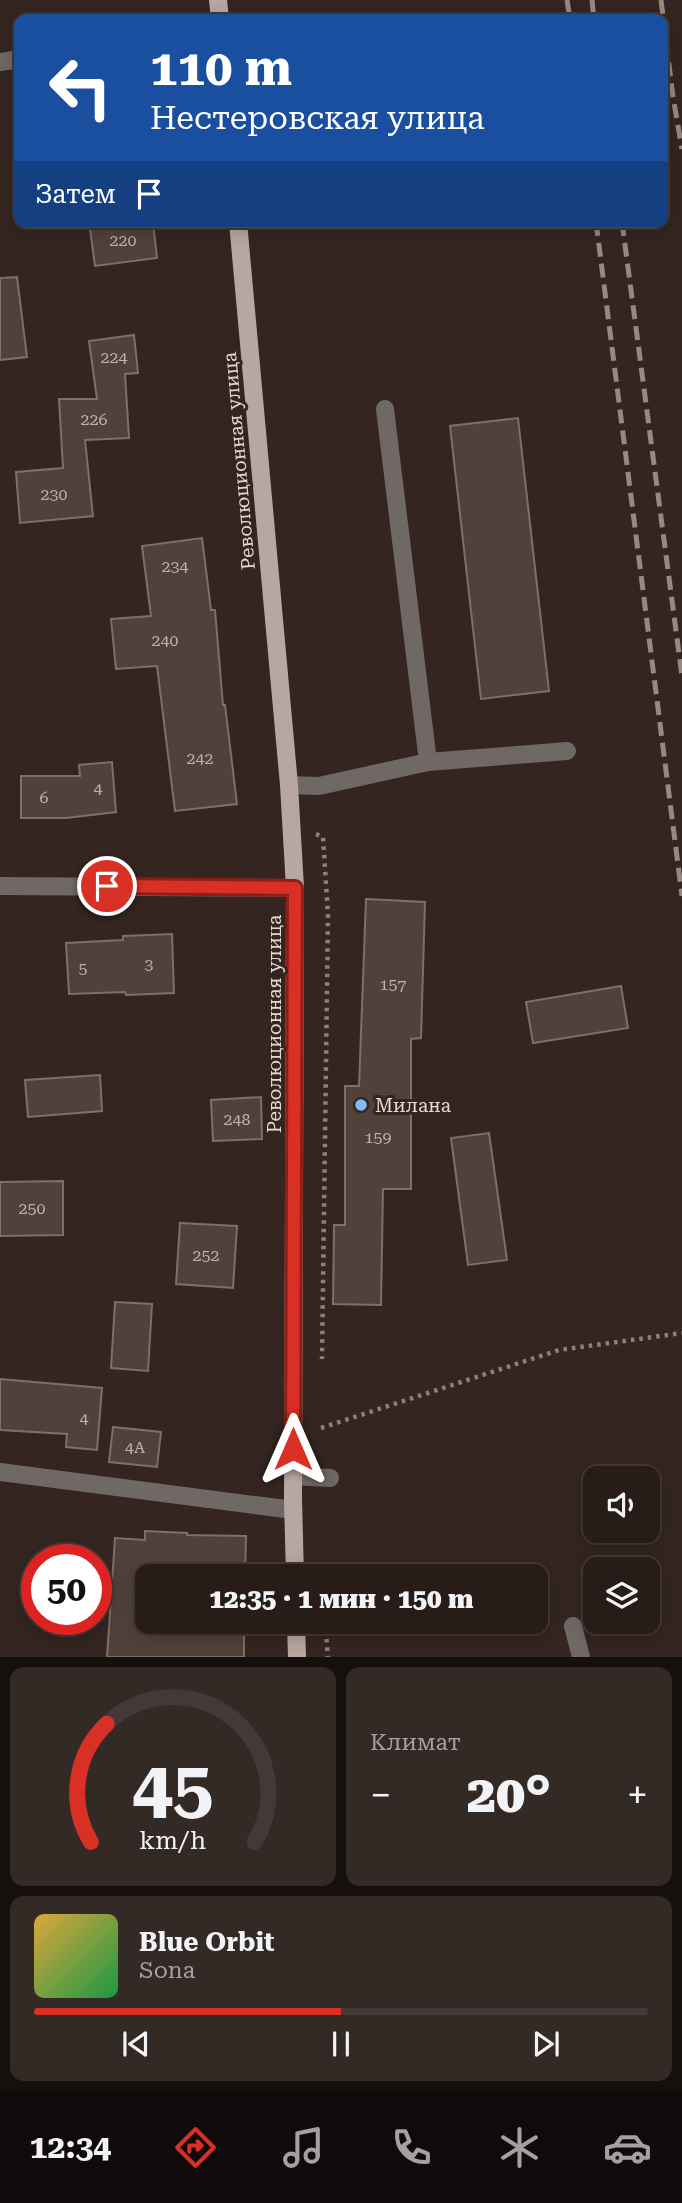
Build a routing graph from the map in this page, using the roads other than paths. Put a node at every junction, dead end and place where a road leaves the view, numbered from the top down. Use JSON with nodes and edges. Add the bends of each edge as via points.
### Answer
{"nodes":[{"id":1,"x":239,"y":228,"type":"edge"},
{"id":2,"x":385,"y":409,"type":"dead end"},
{"id":3,"x":567,"y":751,"type":"dead end"},
{"id":4,"x":428,"y":762,"type":"junction"},
{"id":5,"x":289,"y":785,"type":"junction"},
{"id":6,"x":0,"y":886,"type":"edge"},
{"id":7,"x":295,"y":888,"type":"junction"},
{"id":8,"x":0,"y":1472,"type":"edge"},
{"id":9,"x":293,"y":1476,"type":"junction"},
{"id":10,"x":330,"y":1478,"type":"dead end"},
{"id":11,"x":293,"y":1510,"type":"junction"},
{"id":12,"x":295,"y":1564,"type":"edge"},
{"id":13,"x":573,"y":1626,"type":"dead end"},
{"id":14,"x":296,"y":1634,"type":"edge"},
{"id":15,"x":297,"y":1657,"type":"edge"},
{"id":16,"x":581,"y":1657,"type":"edge"}],
"edges":[{"from":1,"to":5,"type":"main road","name":"Революционная улица"},
{"from":2,"to":4,"type":"street"},
{"from":3,"to":4,"type":"street"},
{"from":4,"to":5,"type":"street","via":[[319,786]]},
{"from":5,"to":7,"type":"main road","name":"Революционная улица"},
{"from":6,"to":7,"type":"street"},
{"from":7,"to":9,"type":"main road","name":"Революционная улица"},
{"from":8,"to":11,"type":"street"},
{"from":9,"to":10,"type":"street"},
{"from":9,"to":11,"type":"main road","name":"Революционная улица"},
{"from":11,"to":12,"type":"main road","name":"Революционная улица"},
{"from":13,"to":16,"type":"street"},
{"from":14,"to":15,"type":"main road"}]}
